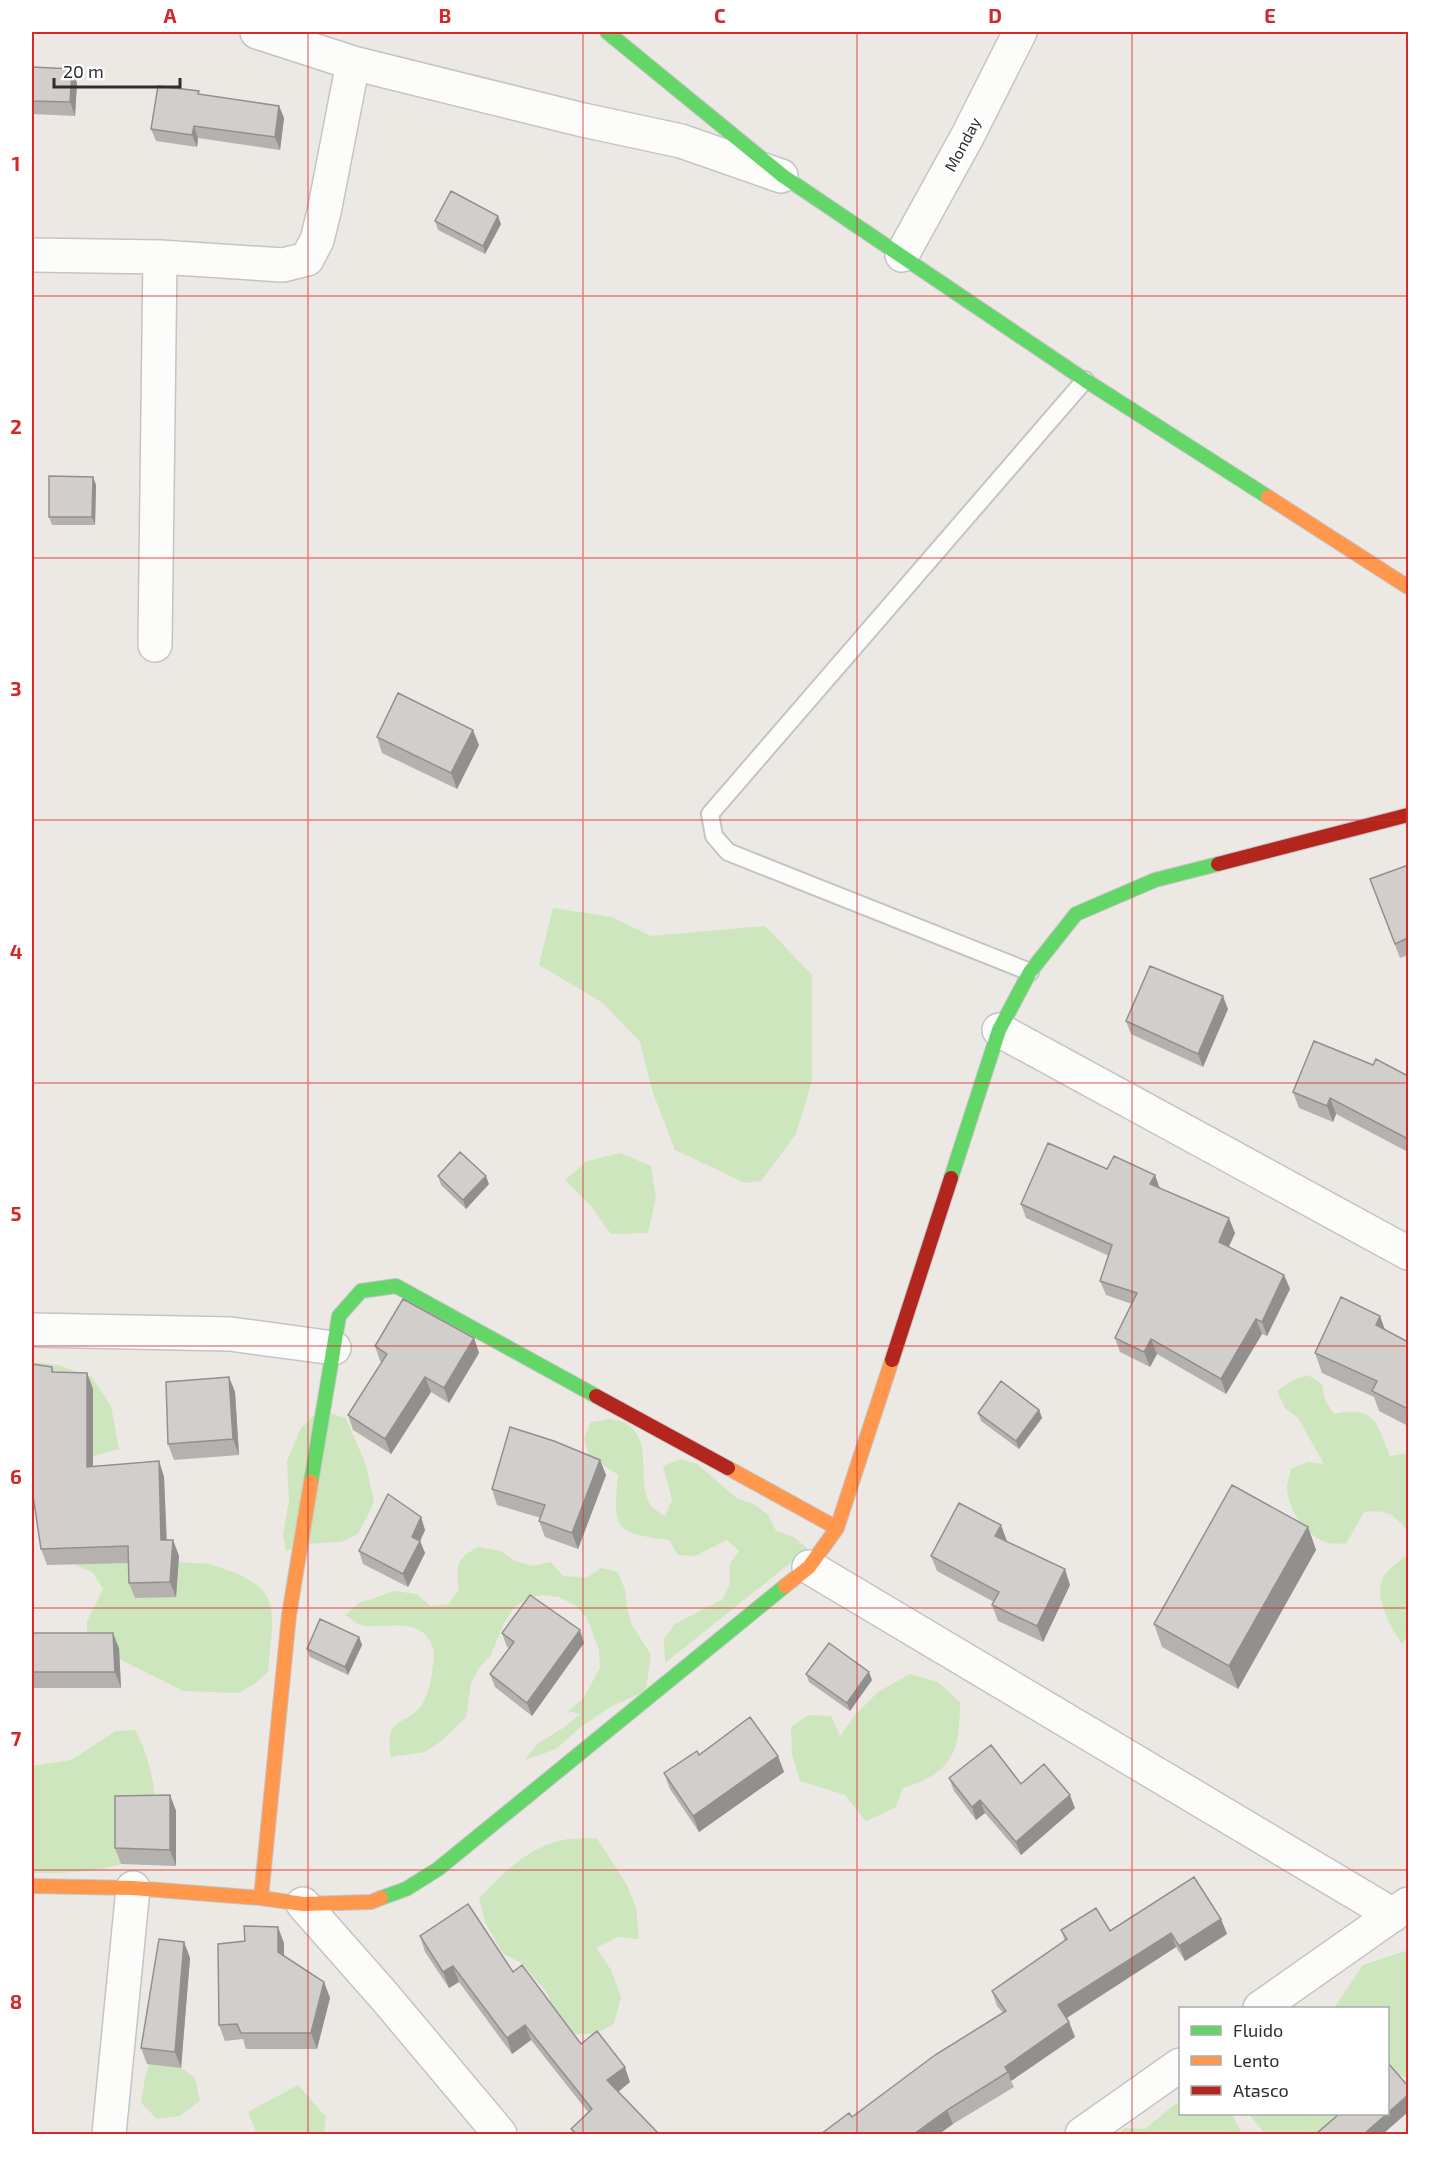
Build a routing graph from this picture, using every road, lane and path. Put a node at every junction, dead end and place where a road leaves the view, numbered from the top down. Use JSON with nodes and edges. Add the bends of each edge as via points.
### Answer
{"nodes":[{"id":1,"x":257,"y":32,"type":"edge"},
{"id":2,"x":607,"y":32,"type":"edge"},
{"id":3,"x":1020,"y":32,"type":"edge"},
{"id":4,"x":353,"y":63,"type":"junction"},
{"id":5,"x":783,"y":176,"type":"junction"},
{"id":6,"x":32,"y":255,"type":"edge"},
{"id":7,"x":902,"y":255,"type":"junction"},
{"id":8,"x":160,"y":258,"type":"junction"},
{"id":9,"x":1085,"y":380,"type":"junction"},
{"id":10,"x":1408,"y":587,"type":"edge"},
{"id":11,"x":155,"y":645,"type":"dead end"},
{"id":12,"x":1408,"y":814,"type":"edge"},
{"id":13,"x":1030,"y":972,"type":"junction"},
{"id":14,"x":999,"y":1030,"type":"junction"},
{"id":15,"x":1408,"y":1253,"type":"edge"},
{"id":16,"x":32,"y":1330,"type":"edge"},
{"id":17,"x":334,"y":1348,"type":"junction"},
{"id":18,"x":837,"y":1528,"type":"junction"},
{"id":19,"x":809,"y":1567,"type":"junction"},
{"id":20,"x":32,"y":1886,"type":"edge"},
{"id":21,"x":133,"y":1888,"type":"junction"},
{"id":22,"x":261,"y":1898,"type":"junction"},
{"id":23,"x":303,"y":1904,"type":"junction"},
{"id":24,"x":1401,"y":1910,"type":"edge"},
{"id":25,"x":1261,"y":2007,"type":"edge"},
{"id":26,"x":1179,"y":2066,"type":"edge"},
{"id":27,"x":109,"y":2134,"type":"edge"},
{"id":28,"x":500,"y":2134,"type":"edge"},
{"id":29,"x":1082,"y":2134,"type":"edge"}],
"edges":[{"from":1,"to":4,"type":"street"},
{"from":2,"to":5,"type":"street"},
{"from":3,"to":7,"type":"street","name":"Monday"},
{"from":4,"to":5,"type":"street","via":[[681,141]]},
{"from":4,"to":8,"type":"street","via":[[322,221],[307,259],[283,265]]},
{"from":5,"to":7,"type":"street"},
{"from":6,"to":8,"type":"street"},
{"from":7,"to":9,"type":"street"},
{"from":8,"to":11,"type":"street"},
{"from":9,"to":10,"type":"street"},
{"from":9,"to":13,"type":"lane","via":[[710,814],[714,836],[728,852]]},
{"from":12,"to":13,"type":"street","via":[[1155,880],[1076,914]]},
{"from":13,"to":14,"type":"street"},
{"from":14,"to":15,"type":"street"},
{"from":14,"to":18,"type":"street"},
{"from":16,"to":17,"type":"street","via":[[230,1334]]},
{"from":17,"to":18,"type":"street","via":[[339,1316],[361,1291],[396,1286]]},
{"from":17,"to":22,"type":"street","via":[[289,1615]]},
{"from":18,"to":19,"type":"street"},
{"from":19,"to":23,"type":"street","via":[[438,1869],[406,1889],[371,1902]]},
{"from":19,"to":24,"type":"street"},
{"from":20,"to":21,"type":"street"},
{"from":21,"to":22,"type":"street"},
{"from":21,"to":27,"type":"street"},
{"from":22,"to":23,"type":"street"},
{"from":23,"to":28,"type":"street"},
{"from":24,"to":25,"type":"street"},
{"from":26,"to":29,"type":"street"}]}
